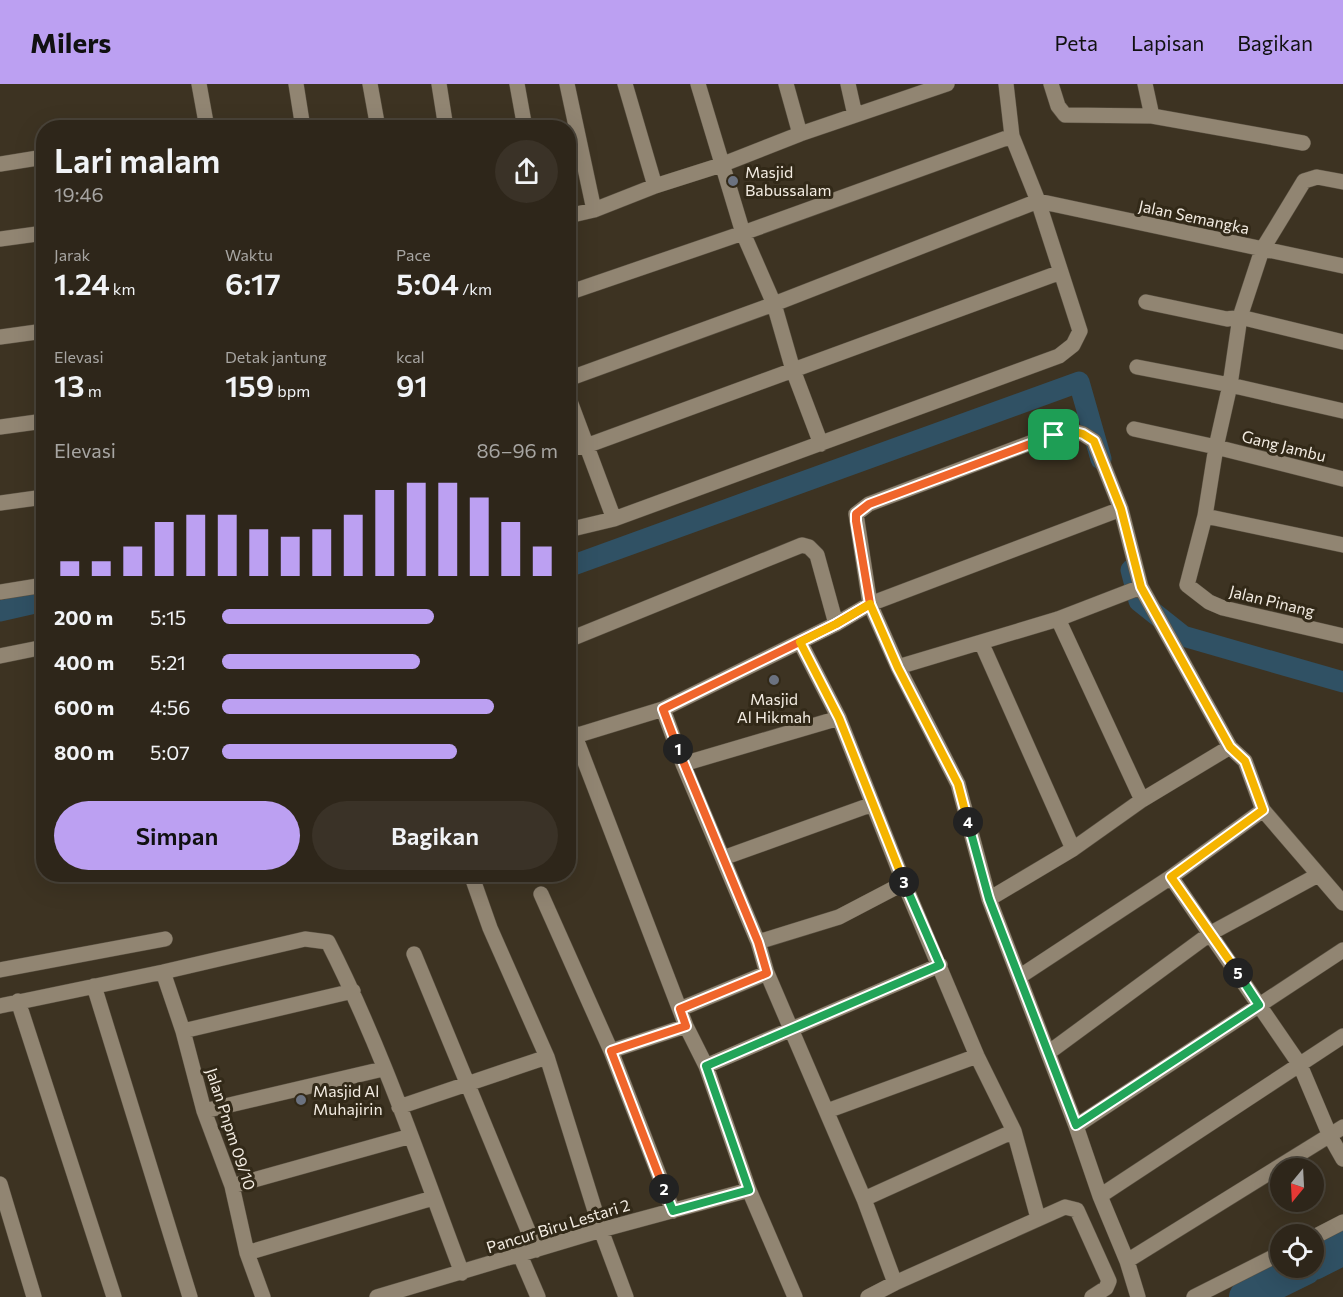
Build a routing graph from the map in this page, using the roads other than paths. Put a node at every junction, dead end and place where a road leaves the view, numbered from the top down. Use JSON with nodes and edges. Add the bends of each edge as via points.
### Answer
{"nodes":[{"id":1,"x":199,"y":84,"type":"edge"},
{"id":2,"x":296,"y":84,"type":"edge"},
{"id":3,"x":370,"y":84,"type":"edge"},
{"id":4,"x":439,"y":84,"type":"edge"},
{"id":5,"x":518,"y":84,"type":"edge"},
{"id":6,"x":567,"y":84,"type":"edge"},
{"id":7,"x":625,"y":84,"type":"edge"},
{"id":8,"x":698,"y":84,"type":"edge"},
{"id":9,"x":786,"y":84,"type":"edge"},
{"id":10,"x":848,"y":84,"type":"edge"},
{"id":11,"x":947,"y":84,"type":"edge"},
{"id":12,"x":1006,"y":84,"type":"edge"},
{"id":13,"x":1051,"y":84,"type":"edge"},
{"id":14,"x":1145,"y":84,"type":"edge"},
{"id":15,"x":921,"y":88,"type":"edge"},
{"id":16,"x":855,"y":115,"type":"junction"},
{"id":17,"x":1152,"y":116,"type":"junction"},
{"id":18,"x":206,"y":120,"type":"edge"},
{"id":19,"x":302,"y":120,"type":"edge"},
{"id":20,"x":377,"y":120,"type":"edge"},
{"id":21,"x":445,"y":120,"type":"edge"},
{"id":22,"x":524,"y":120,"type":"edge"},
{"id":23,"x":575,"y":120,"type":"edge"},
{"id":24,"x":576,"y":126,"type":"edge"},
{"id":25,"x":800,"y":134,"type":"junction"},
{"id":26,"x":1012,"y":136,"type":"junction"},
{"id":27,"x":1303,"y":143,"type":"dead end"},
{"id":28,"x":36,"y":158,"type":"edge"},
{"id":29,"x":0,"y":164,"type":"edge"},
{"id":30,"x":721,"y":165,"type":"junction"},
{"id":31,"x":1343,"y":182,"type":"edge"},
{"id":32,"x":655,"y":186,"type":"junction"},
{"id":33,"x":1038,"y":201,"type":"junction"},
{"id":34,"x":594,"y":210,"type":"junction"},
{"id":35,"x":576,"y":214,"type":"edge"},
{"id":36,"x":36,"y":233,"type":"edge"},
{"id":37,"x":742,"y":233,"type":"junction"},
{"id":38,"x":0,"y":239,"type":"edge"},
{"id":39,"x":1262,"y":250,"type":"junction"},
{"id":40,"x":1343,"y":266,"type":"edge"},
{"id":41,"x":1061,"y":272,"type":"junction"},
{"id":42,"x":576,"y":290,"type":"edge"},
{"id":43,"x":1146,"y":302,"type":"dead end"},
{"id":44,"x":774,"y":304,"type":"junction"},
{"id":45,"x":1240,"y":316,"type":"junction"},
{"id":46,"x":36,"y":332,"type":"edge"},
{"id":47,"x":0,"y":337,"type":"edge"},
{"id":48,"x":1343,"y":342,"type":"edge"},
{"id":49,"x":1137,"y":367,"type":"dead end"},
{"id":50,"x":793,"y":369,"type":"junction"},
{"id":51,"x":576,"y":376,"type":"edge"},
{"id":52,"x":1230,"y":385,"type":"junction"},
{"id":53,"x":1343,"y":411,"type":"edge"},
{"id":54,"x":576,"y":418,"type":"edge"},
{"id":55,"x":36,"y":421,"type":"edge"},
{"id":56,"x":0,"y":427,"type":"edge"},
{"id":57,"x":1134,"y":429,"type":"dead end"},
{"id":58,"x":821,"y":444,"type":"junction"},
{"id":59,"x":586,"y":446,"type":"junction"},
{"id":60,"x":576,"y":447,"type":"edge"},
{"id":61,"x":1216,"y":447,"type":"junction"},
{"id":62,"x":1343,"y":479,"type":"edge"},
{"id":63,"x":36,"y":498,"type":"edge"},
{"id":64,"x":0,"y":503,"type":"edge"},
{"id":65,"x":1121,"y":509,"type":"junction"},
{"id":66,"x":1205,"y":516,"type":"junction"},
{"id":67,"x":614,"y":519,"type":"junction"},
{"id":68,"x":576,"y":528,"type":"edge"},
{"id":69,"x":1343,"y":545,"type":"edge"},
{"id":70,"x":36,"y":586,"type":"edge"},
{"id":71,"x":1141,"y":587,"type":"junction"},
{"id":72,"x":0,"y":592,"type":"edge"},
{"id":73,"x":870,"y":604,"type":"junction"},
{"id":74,"x":1058,"y":619,"type":"junction"},
{"id":75,"x":836,"y":624,"type":"junction"},
{"id":76,"x":1343,"y":636,"type":"edge"},
{"id":77,"x":576,"y":637,"type":"edge"},
{"id":78,"x":800,"y":642,"type":"junction"},
{"id":79,"x":981,"y":642,"type":"junction"},
{"id":80,"x":36,"y":649,"type":"edge"},
{"id":81,"x":0,"y":656,"type":"edge"},
{"id":82,"x":898,"y":668,"type":"junction"},
{"id":83,"x":663,"y":709,"type":"junction"},
{"id":84,"x":839,"y":718,"type":"junction"},
{"id":85,"x":576,"y":729,"type":"edge"},
{"id":86,"x":576,"y":740,"type":"edge"},
{"id":87,"x":1230,"y":747,"type":"junction"},
{"id":88,"x":683,"y":764,"type":"junction"},
{"id":89,"x":1142,"y":800,"type":"junction"},
{"id":90,"x":873,"y":804,"type":"junction"},
{"id":91,"x":1263,"y":810,"type":"junction"},
{"id":92,"x":1073,"y":849,"type":"junction"},
{"id":93,"x":723,"y":858,"type":"junction"},
{"id":94,"x":1318,"y":875,"type":"junction"},
{"id":95,"x":1171,"y":877,"type":"junction"},
{"id":96,"x":474,"y":882,"type":"edge"},
{"id":97,"x":904,"y":883,"type":"junction"},
{"id":98,"x":541,"y":894,"type":"dead end"},
{"id":99,"x":989,"y":899,"type":"junction"},
{"id":100,"x":1343,"y":903,"type":"edge"},
{"id":101,"x":1211,"y":933,"type":"junction"},
{"id":102,"x":165,"y":939,"type":"dead end"},
{"id":103,"x":758,"y":942,"type":"junction"},
{"id":104,"x":1343,"y":950,"type":"edge"},
{"id":105,"x":414,"y":954,"type":"dead end"},
{"id":106,"x":940,"y":965,"type":"junction"},
{"id":107,"x":0,"y":970,"type":"edge"},
{"id":108,"x":163,"y":972,"type":"junction"},
{"id":109,"x":767,"y":973,"type":"junction"},
{"id":110,"x":1019,"y":977,"type":"junction"},
{"id":111,"x":94,"y":986,"type":"junction"},
{"id":112,"x":353,"y":991,"type":"junction"},
{"id":113,"x":18,"y":1001,"type":"junction"},
{"id":114,"x":1259,"y":1005,"type":"junction"},
{"id":115,"x":0,"y":1006,"type":"edge"},
{"id":116,"x":680,"y":1009,"type":"junction"},
{"id":117,"x":686,"y":1026,"type":"junction"},
{"id":118,"x":792,"y":1030,"type":"junction"},
{"id":119,"x":183,"y":1031,"type":"junction"},
{"id":120,"x":1343,"y":1036,"type":"edge"},
{"id":121,"x":611,"y":1051,"type":"junction"},
{"id":122,"x":1048,"y":1053,"type":"junction"},
{"id":123,"x":977,"y":1056,"type":"junction"},
{"id":124,"x":547,"y":1057,"type":"junction"},
{"id":125,"x":1300,"y":1065,"type":"junction"},
{"id":126,"x":706,"y":1066,"type":"junction"},
{"id":127,"x":383,"y":1069,"type":"junction"},
{"id":128,"x":468,"y":1083,"type":"junction"},
{"id":129,"x":399,"y":1107,"type":"junction"},
{"id":130,"x":204,"y":1111,"type":"junction"},
{"id":131,"x":827,"y":1111,"type":"junction"},
{"id":132,"x":1076,"y":1125,"type":"junction"},
{"id":133,"x":1014,"y":1131,"type":"junction"},
{"id":134,"x":1336,"y":1131,"type":"edge"},
{"id":135,"x":411,"y":1136,"type":"junction"},
{"id":136,"x":1343,"y":1159,"type":"edge"},
{"id":137,"x":0,"y":1184,"type":"edge"},
{"id":138,"x":232,"y":1186,"type":"junction"},
{"id":139,"x":749,"y":1190,"type":"junction"},
{"id":140,"x":1100,"y":1196,"type":"junction"},
{"id":141,"x":433,"y":1198,"type":"junction"},
{"id":142,"x":864,"y":1199,"type":"junction"},
{"id":143,"x":673,"y":1211,"type":"junction"},
{"id":144,"x":1038,"y":1218,"type":"junction"},
{"id":145,"x":1343,"y":1222,"type":"edge"},
{"id":146,"x":601,"y":1230,"type":"junction"},
{"id":147,"x":1324,"y":1232,"type":"edge"},
{"id":148,"x":536,"y":1250,"type":"junction"},
{"id":149,"x":247,"y":1252,"type":"junction"},
{"id":150,"x":520,"y":1255,"type":"junction"},
{"id":151,"x":1270,"y":1259,"type":"edge"},
{"id":152,"x":1127,"y":1261,"type":"junction"},
{"id":153,"x":462,"y":1273,"type":"junction"},
{"id":154,"x":895,"y":1283,"type":"junction"},
{"id":155,"x":382,"y":1296,"type":"edge"},
{"id":156,"x":34,"y":1297,"type":"edge"},
{"id":157,"x":114,"y":1297,"type":"edge"},
{"id":158,"x":190,"y":1297,"type":"edge"},
{"id":159,"x":262,"y":1297,"type":"edge"},
{"id":160,"x":538,"y":1297,"type":"edge"},
{"id":161,"x":626,"y":1297,"type":"edge"},
{"id":162,"x":795,"y":1297,"type":"edge"},
{"id":163,"x":868,"y":1297,"type":"edge"},
{"id":164,"x":1092,"y":1297,"type":"edge"},
{"id":165,"x":1138,"y":1297,"type":"edge"},
{"id":166,"x":1194,"y":1297,"type":"edge"}],
"edges":[{"from":1,"to":18,"type":"street"},
{"from":2,"to":19,"type":"street"},
{"from":3,"to":20,"type":"street"},
{"from":4,"to":21,"type":"street"},
{"from":5,"to":22,"type":"street"},
{"from":6,"to":23,"type":"street"},
{"from":7,"to":32,"type":"street"},
{"from":8,"to":30,"type":"street"},
{"from":9,"to":25,"type":"street"},
{"from":10,"to":16,"type":"street"},
{"from":11,"to":15,"type":"street"},
{"from":12,"to":26,"type":"street"},
{"from":13,"to":17,"type":"street","via":[[1065,115]]},
{"from":14,"to":17,"type":"street"},
{"from":15,"to":16,"type":"street"},
{"from":16,"to":25,"type":"street"},
{"from":17,"to":27,"type":"street"},
{"from":24,"to":34,"type":"street"},
{"from":25,"to":30,"type":"street"},
{"from":26,"to":33,"type":"street"},
{"from":26,"to":37,"type":"street"},
{"from":28,"to":29,"type":"street"},
{"from":30,"to":32,"type":"street"},
{"from":30,"to":37,"type":"street"},
{"from":31,"to":39,"type":"street","via":[[1317,177],[1304,181]]},
{"from":32,"to":34,"type":"street"},
{"from":33,"to":39,"type":"street","name":"Jalan Semangka"},
{"from":33,"to":41,"type":"street"},
{"from":33,"to":44,"type":"street"},
{"from":34,"to":35,"type":"street"},
{"from":36,"to":38,"type":"street"},
{"from":37,"to":42,"type":"street"},
{"from":37,"to":44,"type":"street"},
{"from":39,"to":40,"type":"street","name":"Jalan Semangka"},
{"from":39,"to":45,"type":"street"},
{"from":41,"to":50,"type":"street"},
{"from":41,"to":58,"type":"street","via":[[1080,332],[1073,345],[1059,356]]},
{"from":43,"to":45,"type":"street","via":[[1227,319]]},
{"from":44,"to":50,"type":"street"},
{"from":44,"to":51,"type":"street"},
{"from":45,"to":48,"type":"street"},
{"from":45,"to":52,"type":"street"},
{"from":46,"to":47,"type":"street"},
{"from":49,"to":52,"type":"street"},
{"from":50,"to":58,"type":"street"},
{"from":50,"to":59,"type":"street"},
{"from":52,"to":53,"type":"street"},
{"from":52,"to":61,"type":"street"},
{"from":54,"to":59,"type":"street"},
{"from":55,"to":56,"type":"street"},
{"from":57,"to":61,"type":"street","name":"Gang Jambu"},
{"from":58,"to":67,"type":"street"},
{"from":59,"to":60,"type":"street"},
{"from":59,"to":67,"type":"street"},
{"from":61,"to":62,"type":"street","name":"Gang Jambu"},
{"from":61,"to":66,"type":"street"},
{"from":63,"to":64,"type":"street"},
{"from":65,"to":71,"type":"street"},
{"from":65,"to":73,"type":"street"},
{"from":65,"to":73,"type":"street","via":[[1094,441],[1072,431],[869,504],[856,514],[856,521]]},
{"from":66,"to":69,"type":"street"},
{"from":66,"to":76,"type":"street","name":"Jalan Pinang","via":[[1187,585],[1195,593],[1223,608]]},
{"from":67,"to":68,"type":"street"},
{"from":70,"to":72,"type":"street"},
{"from":71,"to":74,"type":"street"},
{"from":71,"to":87,"type":"street"},
{"from":73,"to":75,"type":"street"},
{"from":73,"to":82,"type":"street"},
{"from":74,"to":79,"type":"street"},
{"from":74,"to":89,"type":"street"},
{"from":75,"to":77,"type":"street","via":[[817,555],[802,544]]},
{"from":75,"to":78,"type":"street"},
{"from":78,"to":83,"type":"street"},
{"from":78,"to":84,"type":"street"},
{"from":79,"to":82,"type":"street"},
{"from":79,"to":92,"type":"street"},
{"from":80,"to":81,"type":"street"},
{"from":82,"to":99,"type":"street","via":[[958,784]]},
{"from":83,"to":85,"type":"street"},
{"from":83,"to":88,"type":"street"},
{"from":84,"to":88,"type":"street"},
{"from":84,"to":90,"type":"street"},
{"from":86,"to":116,"type":"street"},
{"from":87,"to":89,"type":"street"},
{"from":87,"to":91,"type":"street","via":[[1245,761]]},
{"from":88,"to":93,"type":"street"},
{"from":89,"to":92,"type":"street"},
{"from":90,"to":93,"type":"street"},
{"from":90,"to":97,"type":"street"},
{"from":91,"to":94,"type":"street"},
{"from":91,"to":95,"type":"street"},
{"from":92,"to":99,"type":"street"},
{"from":93,"to":103,"type":"street"},
{"from":94,"to":100,"type":"street"},
{"from":94,"to":101,"type":"street"},
{"from":95,"to":101,"type":"street"},
{"from":95,"to":110,"type":"street"},
{"from":96,"to":124,"type":"street"},
{"from":97,"to":103,"type":"street","via":[[839,917]]},
{"from":97,"to":106,"type":"street"},
{"from":98,"to":121,"type":"street"},
{"from":99,"to":110,"type":"street"},
{"from":101,"to":114,"type":"street"},
{"from":101,"to":122,"type":"street"},
{"from":102,"to":107,"type":"street"},
{"from":103,"to":109,"type":"street"},
{"from":104,"to":114,"type":"street"},
{"from":105,"to":128,"type":"street"},
{"from":106,"to":118,"type":"street"},
{"from":106,"to":123,"type":"street"},
{"from":108,"to":111,"type":"street"},
{"from":108,"to":112,"type":"street","via":[[305,939],[328,942]]},
{"from":108,"to":119,"type":"street","name":"Jalan Pnpm 09/10"},
{"from":109,"to":116,"type":"street"},
{"from":109,"to":118,"type":"street"},
{"from":110,"to":122,"type":"street"},
{"from":111,"to":113,"type":"street"},
{"from":111,"to":158,"type":"street"},
{"from":112,"to":119,"type":"street"},
{"from":112,"to":127,"type":"street"},
{"from":113,"to":115,"type":"street"},
{"from":113,"to":157,"type":"street"},
{"from":114,"to":125,"type":"street"},
{"from":114,"to":132,"type":"street"},
{"from":116,"to":117,"type":"street"},
{"from":117,"to":121,"type":"street"},
{"from":117,"to":126,"type":"street"},
{"from":118,"to":126,"type":"street"},
{"from":118,"to":131,"type":"street"},
{"from":119,"to":130,"type":"street","name":"Jalan Pnpm 09/10"},
{"from":120,"to":125,"type":"street"},
{"from":121,"to":143,"type":"street"},
{"from":122,"to":132,"type":"street"},
{"from":123,"to":131,"type":"street"},
{"from":123,"to":133,"type":"street"},
{"from":124,"to":128,"type":"street"},
{"from":124,"to":146,"type":"street"},
{"from":125,"to":134,"type":"street"},
{"from":125,"to":140,"type":"street"},
{"from":126,"to":139,"type":"street"},
{"from":127,"to":129,"type":"street"},
{"from":127,"to":130,"type":"street"},
{"from":128,"to":129,"type":"street"},
{"from":128,"to":148,"type":"street"},
{"from":129,"to":135,"type":"street"},
{"from":130,"to":138,"type":"street","name":"Jalan Pnpm 09/10"},
{"from":131,"to":142,"type":"street"},
{"from":132,"to":140,"type":"street"},
{"from":133,"to":142,"type":"street"},
{"from":133,"to":144,"type":"street"},
{"from":134,"to":136,"type":"street"},
{"from":134,"to":152,"type":"street"},
{"from":135,"to":138,"type":"street"},
{"from":135,"to":141,"type":"street"},
{"from":137,"to":156,"type":"street"},
{"from":138,"to":149,"type":"street","name":"Jalan Pnpm 09/10"},
{"from":139,"to":143,"type":"street","name":"Pancur Biru Lestari 2"},
{"from":139,"to":162,"type":"street"},
{"from":140,"to":152,"type":"street"},
{"from":141,"to":149,"type":"street"},
{"from":141,"to":153,"type":"street"},
{"from":142,"to":154,"type":"street"},
{"from":143,"to":146,"type":"street","name":"Pancur Biru Lestari 2"},
{"from":144,"to":154,"type":"street"},
{"from":144,"to":164,"type":"street","via":[[1065,1207],[1077,1210],[1109,1281],[1106,1288]]},
{"from":145,"to":147,"type":"street"},
{"from":146,"to":148,"type":"street","name":"Pancur Biru Lestari 2"},
{"from":146,"to":161,"type":"street"},
{"from":148,"to":150,"type":"street","name":"Pancur Biru Lestari 2"},
{"from":149,"to":159,"type":"street","name":"Jalan Pnpm 09/10"},
{"from":150,"to":153,"type":"street","name":"Pancur Biru Lestari 2"},
{"from":150,"to":160,"type":"street"},
{"from":151,"to":166,"type":"street"},
{"from":152,"to":165,"type":"street"},
{"from":153,"to":155,"type":"street","name":"Pancur Biru Lestari 2"},
{"from":154,"to":163,"type":"street"}]}
